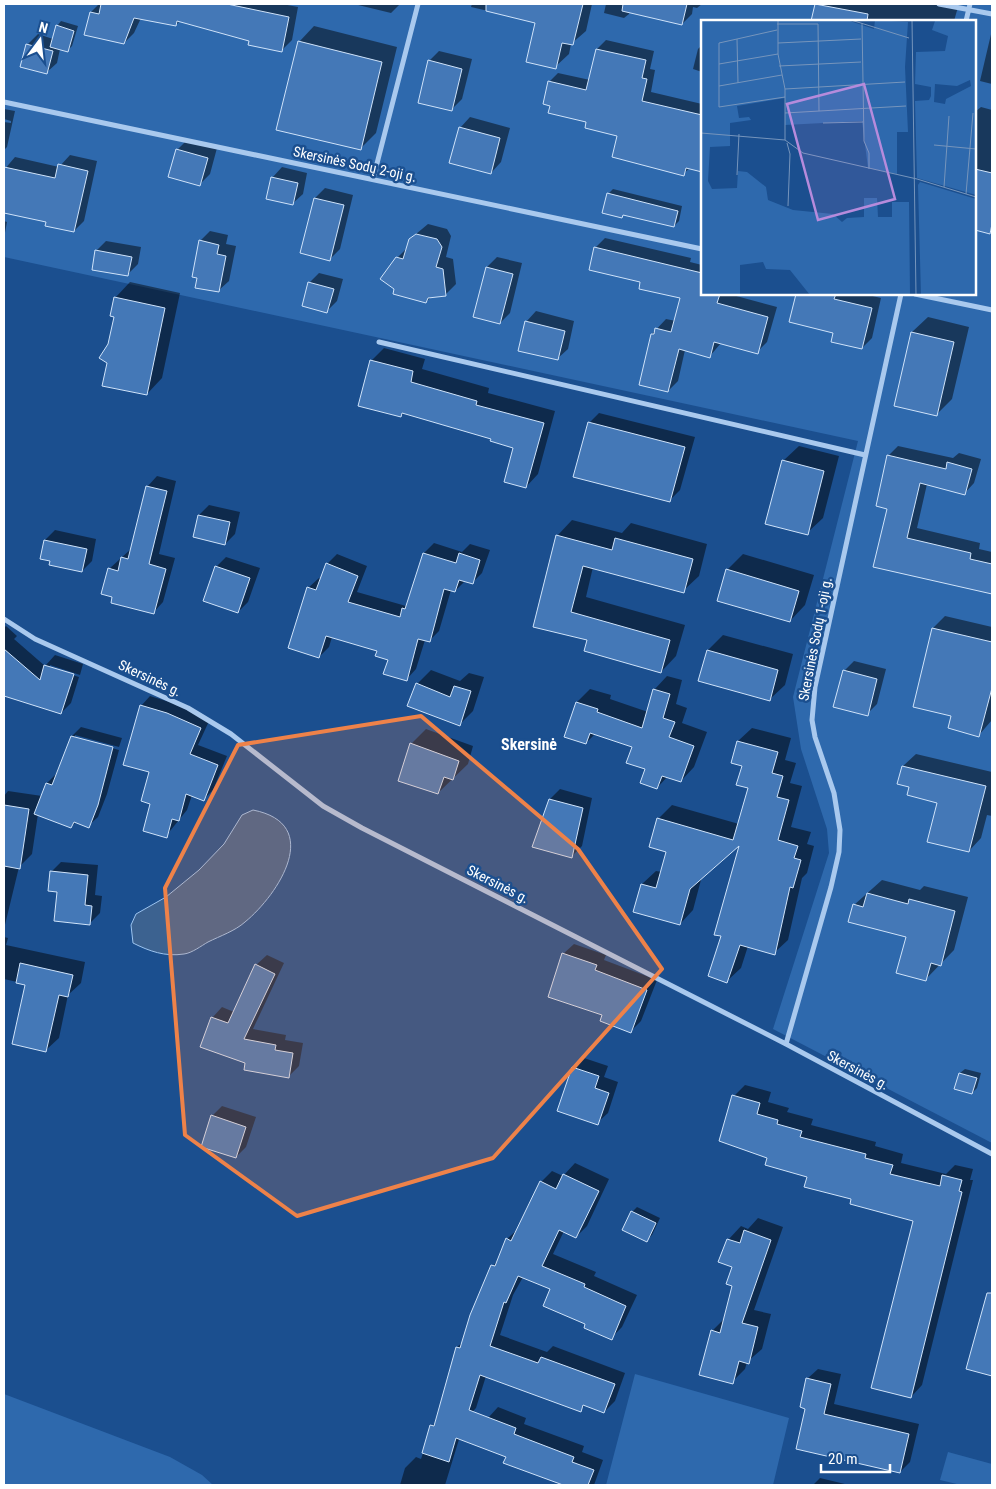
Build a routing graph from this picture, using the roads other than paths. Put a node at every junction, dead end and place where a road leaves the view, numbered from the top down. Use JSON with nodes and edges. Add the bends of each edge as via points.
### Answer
{"nodes":[{"id":1,"x":418,"y":4,"type":"edge"},
{"id":2,"x":939,"y":4,"type":"edge"},
{"id":3,"x":970,"y":4,"type":"edge"},
{"id":4,"x":969,"y":10,"type":"junction"},
{"id":5,"x":992,"y":14,"type":"edge"},
{"id":6,"x":966,"y":20,"type":"edge"},
{"id":7,"x":4,"y":102,"type":"edge"},
{"id":8,"x":373,"y":179,"type":"junction"},
{"id":9,"x":701,"y":249,"type":"edge"},
{"id":10,"x":901,"y":295,"type":"edge"},
{"id":11,"x":920,"y":295,"type":"edge"},
{"id":12,"x":992,"y":310,"type":"edge"},
{"id":13,"x":378,"y":342,"type":"dead end"},
{"id":14,"x":865,"y":455,"type":"junction"},
{"id":15,"x":4,"y":619,"type":"edge"},
{"id":16,"x":786,"y":1044,"type":"junction"},
{"id":17,"x":992,"y":1154,"type":"edge"}],
"edges":[{"from":1,"to":8,"type":"street"},
{"from":2,"to":4,"type":"street"},
{"from":3,"to":4,"type":"street"},
{"from":4,"to":5,"type":"street"},
{"from":4,"to":6,"type":"street"},
{"from":7,"to":8,"type":"street","name":"Skersinės Sodų 2-oji g."},
{"from":8,"to":9,"type":"street","name":"Skersinės Sodų 2-oji g."},
{"from":10,"to":14,"type":"street","name":"Skersinės Sodų 1-oji g."},
{"from":11,"to":12,"type":"street"},
{"from":13,"to":14,"type":"street"},
{"from":14,"to":16,"type":"street","name":"Skersinės Sodų 1-oji g.","via":[[815,687],[812,720],[834,793],[840,830],[839,852]]},
{"from":15,"to":16,"type":"street","name":"Skersinės g.","via":[[35,639],[188,708],[231,734],[324,806],[362,828]]},
{"from":16,"to":17,"type":"street","name":"Skersinės g."}]}
